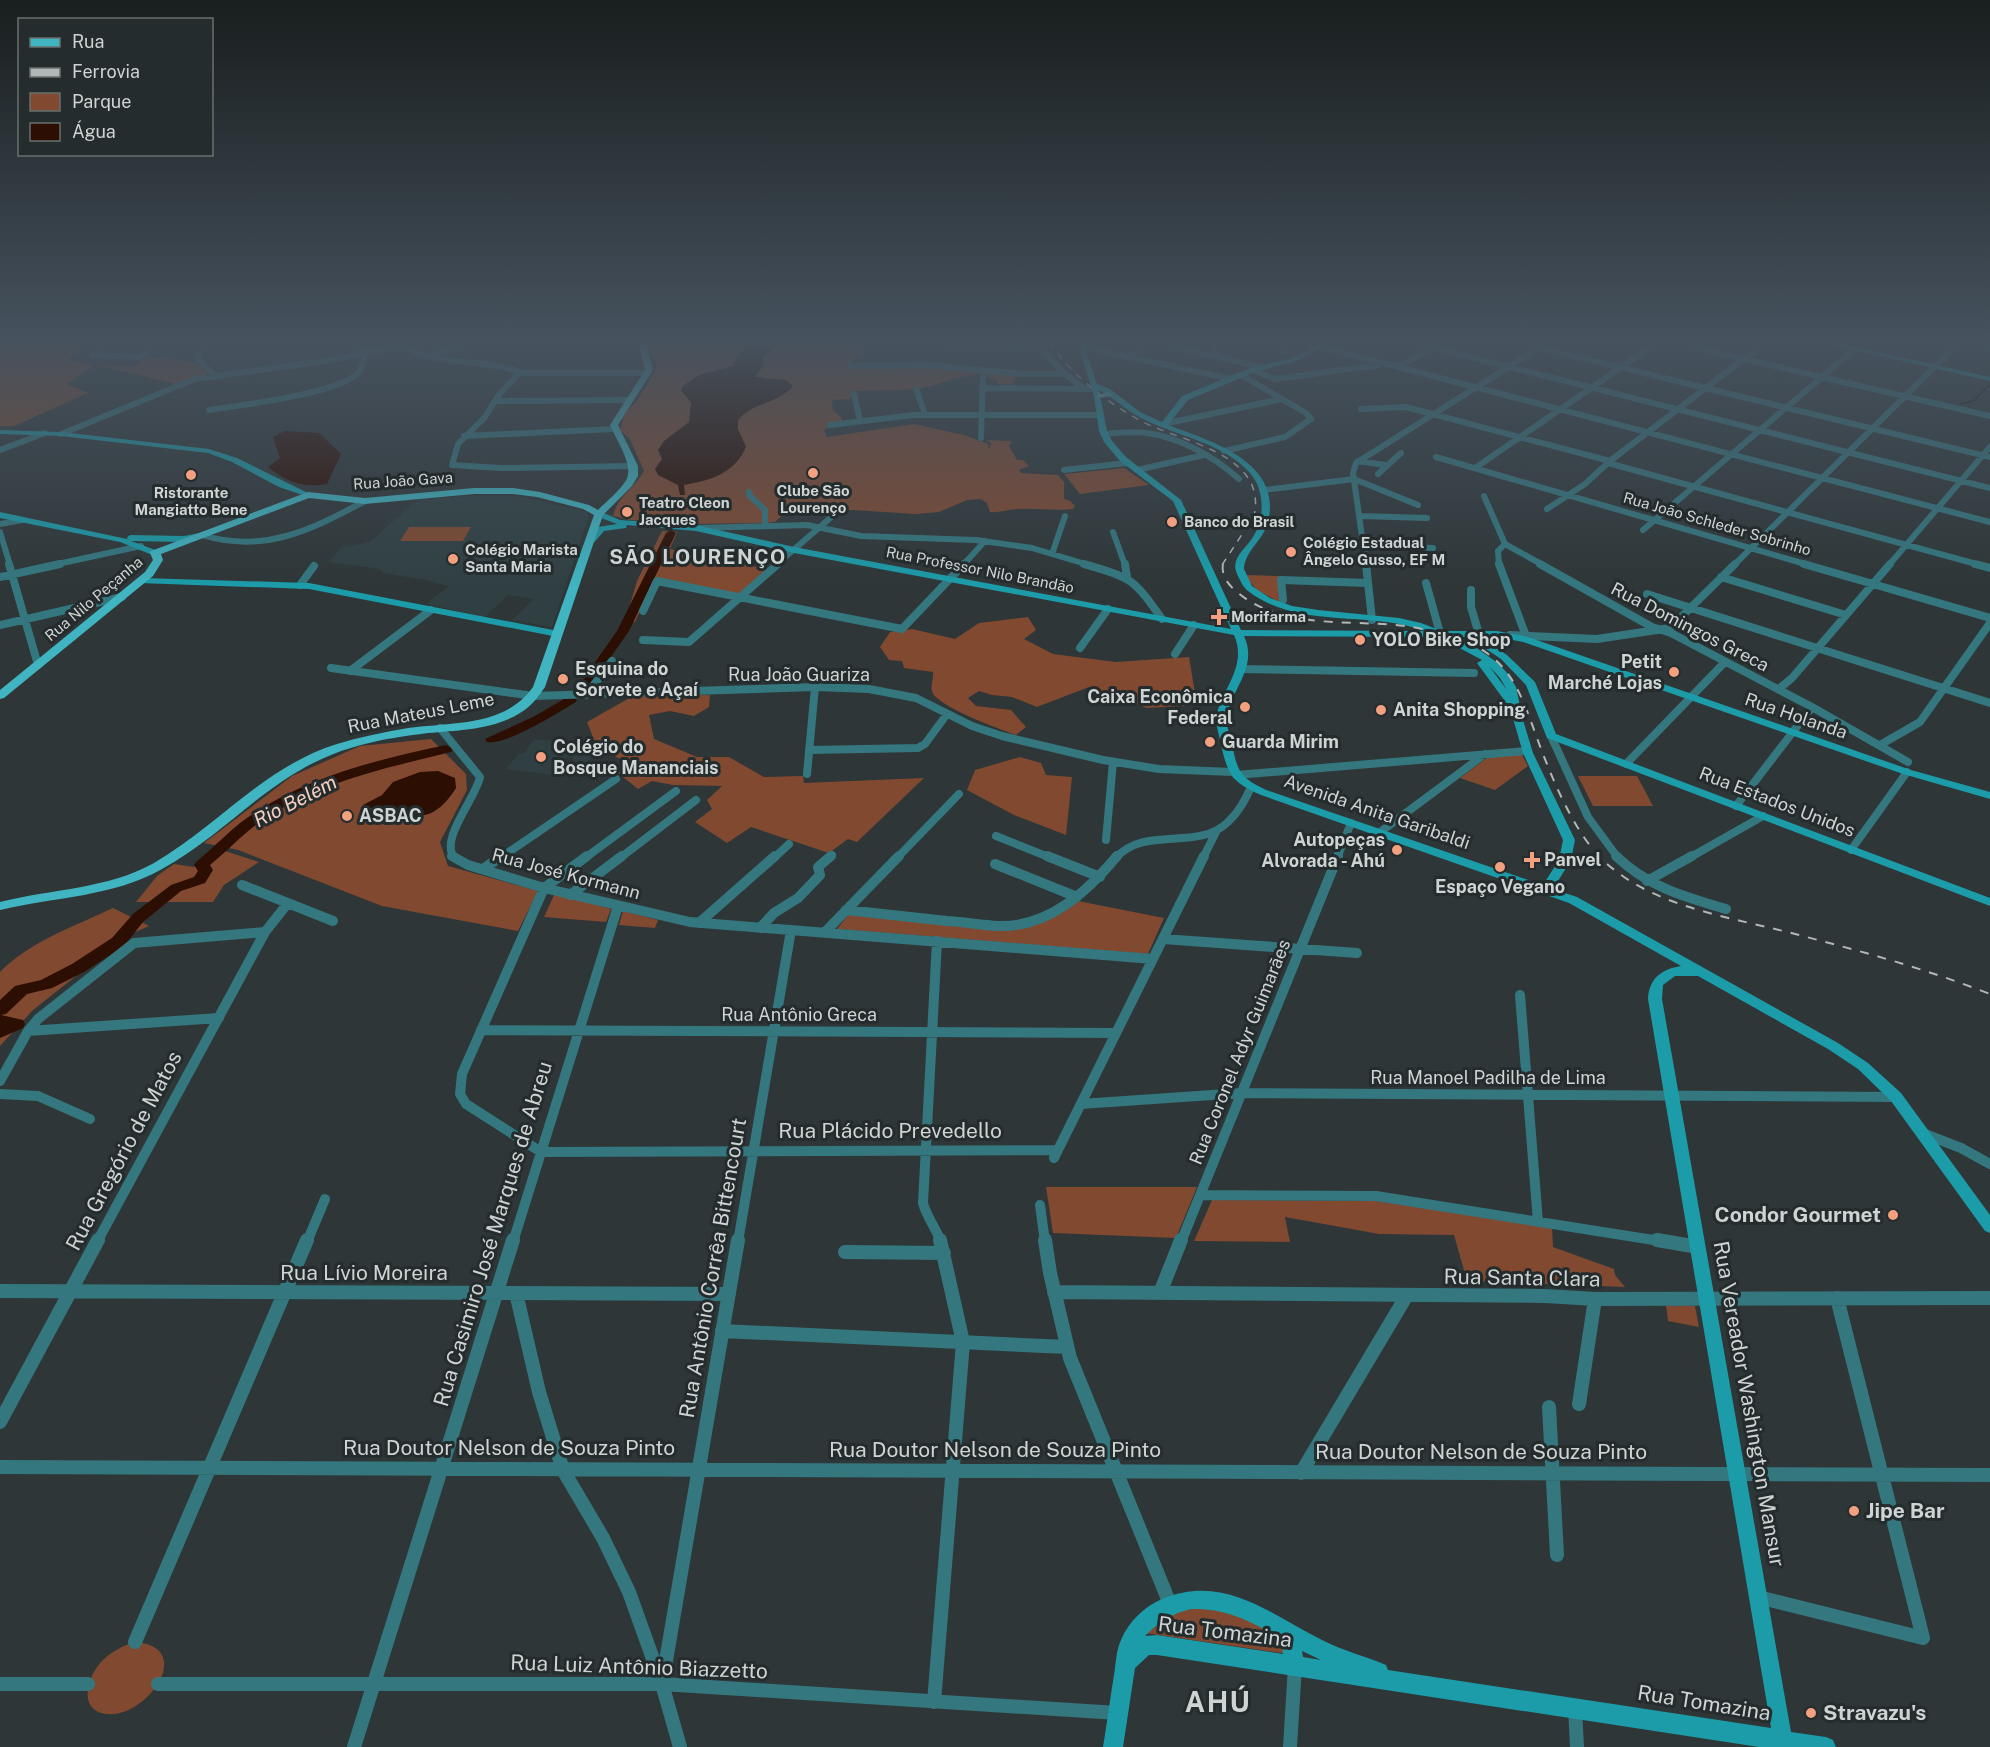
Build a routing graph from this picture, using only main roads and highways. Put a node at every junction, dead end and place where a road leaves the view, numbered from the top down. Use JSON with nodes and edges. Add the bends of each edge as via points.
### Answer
{"nodes":[{"id":1,"x":615,"y":424,"type":"edge"},
{"id":2,"x":1102,"y":424,"type":"edge"},
{"id":3,"x":1164,"y":424,"type":"edge"},
{"id":4,"x":0,"y":432,"type":"edge"},
{"id":5,"x":633,"y":471,"type":"junction"},
{"id":6,"x":308,"y":495,"type":"junction"},
{"id":7,"x":588,"y":507,"type":"junction"},
{"id":8,"x":599,"y":514,"type":"junction"},
{"id":9,"x":0,"y":515,"type":"edge"},
{"id":10,"x":717,"y":534,"type":"junction"},
{"id":11,"x":202,"y":535,"type":"junction"},
{"id":12,"x":111,"y":537,"type":"junction"},
{"id":13,"x":586,"y":547,"type":"junction"},
{"id":14,"x":155,"y":553,"type":"junction"},
{"id":15,"x":142,"y":580,"type":"junction"},
{"id":16,"x":1238,"y":633,"type":"junction"},
{"id":17,"x":1437,"y":633,"type":"junction"},
{"id":18,"x":558,"y":634,"type":"junction"},
{"id":19,"x":1476,"y":636,"type":"junction"},
{"id":20,"x":1503,"y":637,"type":"junction"},
{"id":21,"x":1455,"y":638,"type":"junction"},
{"id":22,"x":1592,"y":664,"type":"junction"},
{"id":23,"x":0,"y":696,"type":"edge"},
{"id":24,"x":1515,"y":710,"type":"junction"},
{"id":25,"x":1990,"y":796,"type":"edge"},
{"id":26,"x":1545,"y":891,"type":"junction"},
{"id":27,"x":1990,"y":902,"type":"edge"},
{"id":28,"x":0,"y":906,"type":"edge"},
{"id":29,"x":1672,"y":971,"type":"junction"},
{"id":30,"x":1702,"y":974,"type":"junction"},
{"id":31,"x":1990,"y":1227,"type":"edge"},
{"id":32,"x":1290,"y":1634,"type":"junction"},
{"id":33,"x":1125,"y":1664,"type":"junction"},
{"id":34,"x":1295,"y":1666,"type":"junction"},
{"id":35,"x":1432,"y":1686,"type":"junction"},
{"id":36,"x":1783,"y":1743,"type":"edge"},
{"id":37,"x":1113,"y":1747,"type":"edge"},
{"id":38,"x":1826,"y":1747,"type":"edge"}],
"edges":[{"from":1,"to":5,"type":"main road"},
{"from":2,"to":16,"type":"main road","via":[[1112,448],[1179,503]]},
{"from":3,"to":17,"type":"main road","via":[[1250,466],[1264,490],[1266,508],[1261,528],[1239,564],[1240,574],[1252,589],[1304,612],[1408,624]]},
{"from":4,"to":6,"type":"main road","name":"Rua João Gava","via":[[61,434],[214,452],[280,486]]},
{"from":5,"to":7,"type":"main road","via":[[600,506]]},
{"from":5,"to":8,"type":"main road","via":[[629,484]]},
{"from":6,"to":7,"type":"main road","name":"Rua João Gava","via":[[365,501],[504,491],[537,494]]},
{"from":6,"to":11,"type":"main road"},
{"from":7,"to":8,"type":"main road","name":"Rua João Gava"},
{"from":7,"to":13,"type":"main road","via":[[592,516]]},
{"from":8,"to":10,"type":"main road","name":"Rua Professor Nilo Brandão","via":[[618,522],[696,528]]},
{"from":8,"to":13,"type":"main road"},
{"from":9,"to":12,"type":"main road","name":"Rua Nilo Peçanha"},
{"from":10,"to":13,"type":"main road","name":"Rua Professor Nilo Brandão","via":[[672,527],[616,526],[598,531]]},
{"from":10,"to":16,"type":"main road","name":"Rua Professor Nilo Brandão"},
{"from":11,"to":12,"type":"main road","via":[[184,539]]},
{"from":11,"to":14,"type":"main road"},
{"from":12,"to":14,"type":"main road","name":"Rua Nilo Peçanha"},
{"from":13,"to":18,"type":"main road"},
{"from":14,"to":15,"type":"main road","name":"Rua Nilo Peçanha","via":[[156,565]]},
{"from":15,"to":18,"type":"main road","via":[[300,585]]},
{"from":15,"to":23,"type":"main road","name":"Rua Nilo Peçanha"},
{"from":16,"to":17,"type":"main road","name":"Rua Professor Nilo Brandão"},
{"from":16,"to":26,"type":"main road","name":"Avenida Anita Garibaldi","via":[[1244,651],[1226,705],[1226,740],[1234,774],[1251,787]]},
{"from":17,"to":19,"type":"main road","name":"Rua Professor Nilo Brandão"},
{"from":17,"to":21,"type":"main road"},
{"from":17,"to":24,"type":"main road","via":[[1477,658]]},
{"from":18,"to":28,"type":"main road","name":"Rua Mateus Leme","via":[[539,687],[517,710],[490,721],[369,739],[329,750],[299,762],[172,858],[145,873],[101,888],[37,896]]},
{"from":19,"to":20,"type":"main road"},
{"from":19,"to":21,"type":"main road"},
{"from":19,"to":27,"type":"main road","name":"Rua Estados Unidos","via":[[1531,684],[1551,736]]},
{"from":20,"to":22,"type":"main road","name":"Rua Holanda"},
{"from":20,"to":22,"type":"main road","name":"Rua Holanda","via":[[1548,647]]},
{"from":21,"to":24,"type":"main road","via":[[1499,670],[1511,687]]},
{"from":22,"to":25,"type":"main road","name":"Rua Holanda"},
{"from":24,"to":26,"type":"main road","via":[[1527,751],[1569,840],[1569,850]]},
{"from":26,"to":29,"type":"main road","name":"Avenida Anita Garibaldi","via":[[1666,957],[1672,963]]},
{"from":26,"to":30,"type":"main road","name":"Avenida Anita Garibaldi","via":[[1573,900]]},
{"from":29,"to":30,"type":"main road","name":"Avenida Anita Garibaldi"},
{"from":29,"to":36,"type":"main road","name":"Rua Vereador Washington Mansur","via":[[1658,981],[1654,992]]},
{"from":30,"to":31,"type":"main road","name":"Avenida Anita Garibaldi","via":[[1849,1056],[1873,1074],[1896,1097]]},
{"from":32,"to":33,"type":"main road","name":"Rua Tomazina","via":[[1253,1612],[1221,1600],[1170,1604],[1136,1630]]},
{"from":32,"to":34,"type":"main road"},
{"from":32,"to":35,"type":"main road","name":"Rua Tomazina","via":[[1362,1666]]},
{"from":33,"to":34,"type":"main road","name":"Rua Tomazina","via":[[1145,1646],[1157,1645]]},
{"from":33,"to":37,"type":"main road"},
{"from":34,"to":35,"type":"main road","name":"Rua Tomazina"},
{"from":35,"to":36,"type":"main road","name":"Rua Tomazina"},
{"from":36,"to":38,"type":"main road","name":"Rua Tomazina"}]}
